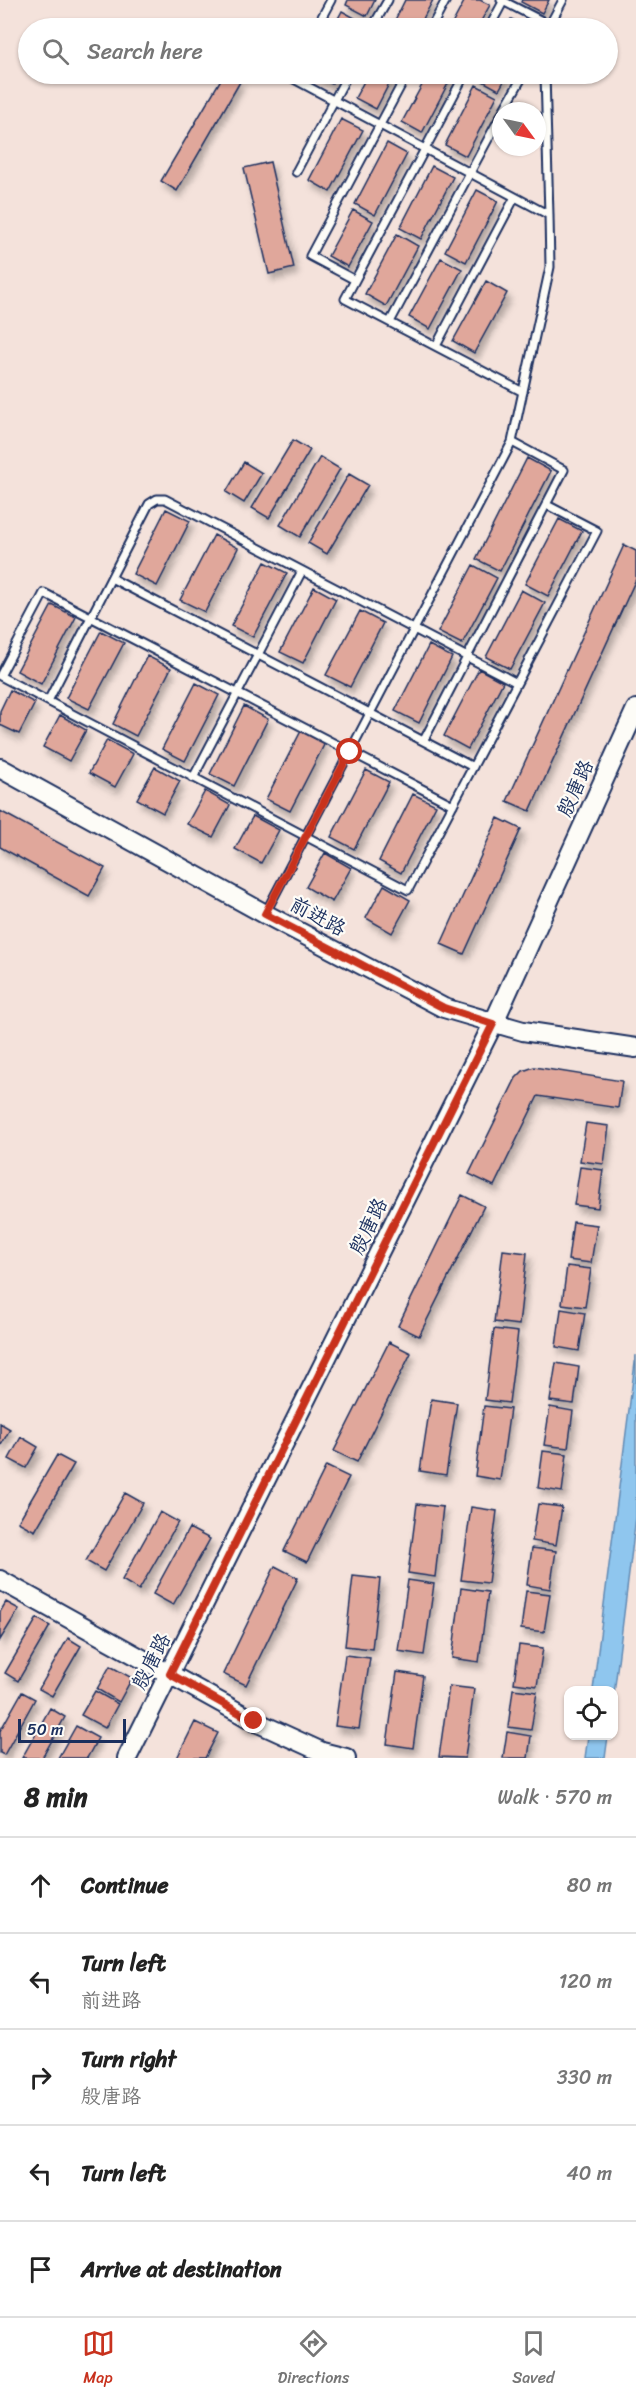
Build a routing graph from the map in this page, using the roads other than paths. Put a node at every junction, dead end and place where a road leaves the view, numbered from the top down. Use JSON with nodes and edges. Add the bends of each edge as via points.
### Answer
{"nodes":[{"id":1,"x":331,"y":0,"type":"edge"},
{"id":2,"x":388,"y":0,"type":"edge"},
{"id":3,"x":446,"y":0,"type":"edge"},
{"id":4,"x":503,"y":0,"type":"edge"},
{"id":5,"x":563,"y":0,"type":"edge"},
{"id":6,"x":321,"y":18,"type":"edge"},
{"id":7,"x":378,"y":18,"type":"edge"},
{"id":8,"x":436,"y":18,"type":"edge"},
{"id":9,"x":494,"y":18,"type":"edge"},
{"id":10,"x":536,"y":18,"type":"edge"},
{"id":11,"x":552,"y":18,"type":"edge"},
{"id":12,"x":303,"y":84,"type":"edge"},
{"id":13,"x":343,"y":84,"type":"edge"},
{"id":14,"x":402,"y":84,"type":"edge"},
{"id":15,"x":460,"y":84,"type":"edge"},
{"id":16,"x":518,"y":84,"type":"edge"},
{"id":17,"x":545,"y":84,"type":"edge"},
{"id":18,"x":334,"y":100,"type":"junction"},
{"id":19,"x":508,"y":102,"type":"edge"},
{"id":20,"x":380,"y":125,"type":"junction"},
{"id":21,"x":492,"y":132,"type":"edge"},
{"id":22,"x":425,"y":149,"type":"junction"},
{"id":23,"x":296,"y":172,"type":"dead end"},
{"id":24,"x":470,"y":173,"type":"junction"},
{"id":25,"x":515,"y":197,"type":"junction"},
{"id":26,"x":549,"y":215,"type":"junction"},
{"id":27,"x":355,"y":280,"type":"junction"},
{"id":28,"x":390,"y":322,"type":"junction"},
{"id":29,"x":436,"y":346,"type":"junction"},
{"id":30,"x":523,"y":392,"type":"junction"},
{"id":31,"x":512,"y":442,"type":"junction"},
{"id":32,"x":546,"y":505,"type":"junction"},
{"id":33,"x":302,"y":571,"type":"junction"},
{"id":34,"x":111,"y":578,"type":"junction"},
{"id":35,"x":91,"y":617,"type":"junction"},
{"id":36,"x":413,"y":630,"type":"junction"},
{"id":37,"x":258,"y":655,"type":"junction"},
{"id":38,"x":467,"y":657,"type":"junction"},
{"id":39,"x":517,"y":683,"type":"junction"},
{"id":40,"x":237,"y":693,"type":"junction"},
{"id":41,"x":48,"y":702,"type":"junction"},
{"id":42,"x":636,"y":709,"type":"edge"},
{"id":43,"x":370,"y":713,"type":"junction"},
{"id":44,"x":424,"y":740,"type":"junction"},
{"id":45,"x":350,"y":752,"type":"junction"},
{"id":46,"x":473,"y":767,"type":"junction"},
{"id":47,"x":0,"y":768,"type":"edge"},
{"id":48,"x":193,"y":778,"type":"junction"},
{"id":49,"x":453,"y":806,"type":"junction"},
{"id":50,"x":305,"y":837,"type":"junction"},
{"id":51,"x":265,"y":914,"type":"junction"},
{"id":52,"x":493,"y":1024,"type":"junction"},
{"id":53,"x":636,"y":1048,"type":"edge"},
{"id":54,"x":0,"y":1580,"type":"edge"},
{"id":55,"x":170,"y":1674,"type":"junction"},
{"id":56,"x":321,"y":1755,"type":"edge"},
{"id":57,"x":127,"y":1758,"type":"edge"},
{"id":58,"x":346,"y":1758,"type":"edge"}],
"edges":[{"from":1,"to":6,"type":"lane"},
{"from":2,"to":7,"type":"lane"},
{"from":3,"to":8,"type":"lane"},
{"from":4,"to":9,"type":"lane"},
{"from":4,"to":10,"type":"lane"},
{"from":5,"to":11,"type":"lane"},
{"from":12,"to":18,"type":"lane"},
{"from":13,"to":18,"type":"lane"},
{"from":14,"to":20,"type":"lane"},
{"from":15,"to":22,"type":"lane"},
{"from":16,"to":19,"type":"lane"},
{"from":17,"to":26,"type":"lane"},
{"from":18,"to":20,"type":"lane"},
{"from":18,"to":23,"type":"lane"},
{"from":20,"to":22,"type":"lane"},
{"from":20,"to":27,"type":"lane","via":[[310,256]]},
{"from":21,"to":24,"type":"lane"},
{"from":22,"to":24,"type":"lane"},
{"from":22,"to":27,"type":"lane"},
{"from":24,"to":25,"type":"lane"},
{"from":24,"to":28,"type":"lane"},
{"from":25,"to":26,"type":"lane"},
{"from":25,"to":29,"type":"lane"},
{"from":26,"to":30,"type":"lane","via":[[550,267]]},
{"from":27,"to":28,"type":"lane","via":[[345,299]]},
{"from":28,"to":29,"type":"lane"},
{"from":29,"to":30,"type":"lane"},
{"from":30,"to":31,"type":"lane"},
{"from":31,"to":32,"type":"lane","via":[[564,470]]},
{"from":31,"to":36,"type":"lane"},
{"from":32,"to":38,"type":"lane"},
{"from":32,"to":39,"type":"lane","via":[[597,531]]},
{"from":33,"to":34,"type":"lane","via":[[165,499],[158,499],[149,504]]},
{"from":33,"to":36,"type":"lane"},
{"from":33,"to":37,"type":"lane"},
{"from":34,"to":35,"type":"lane"},
{"from":34,"to":37,"type":"lane"},
{"from":35,"to":40,"type":"lane"},
{"from":35,"to":41,"type":"lane"},
{"from":35,"to":41,"type":"lane","via":[[44,593],[0,676]]},
{"from":36,"to":38,"type":"lane"},
{"from":36,"to":43,"type":"lane"},
{"from":37,"to":40,"type":"lane"},
{"from":37,"to":43,"type":"lane"},
{"from":38,"to":39,"type":"lane"},
{"from":38,"to":44,"type":"lane"},
{"from":39,"to":46,"type":"lane"},
{"from":40,"to":45,"type":"lane"},
{"from":40,"to":48,"type":"lane"},
{"from":41,"to":48,"type":"lane"},
{"from":42,"to":52,"type":"street","name":"殷唐路"},
{"from":43,"to":44,"type":"lane"},
{"from":43,"to":45,"type":"lane"},
{"from":44,"to":46,"type":"lane"},
{"from":45,"to":49,"type":"lane"},
{"from":45,"to":50,"type":"lane"},
{"from":46,"to":49,"type":"lane"},
{"from":47,"to":51,"type":"street","name":"前进路"},
{"from":48,"to":50,"type":"lane"},
{"from":49,"to":50,"type":"lane","via":[[408,890]]},
{"from":50,"to":51,"type":"lane"},
{"from":51,"to":52,"type":"street","name":"前进路","via":[[444,1008]]},
{"from":52,"to":53,"type":"street","name":"前进路"},
{"from":52,"to":55,"type":"street","name":"殷唐路"},
{"from":54,"to":55,"type":"street"},
{"from":55,"to":56,"type":"street"},
{"from":55,"to":57,"type":"street","name":"殷唐路"},
{"from":56,"to":58,"type":"street"}]}
